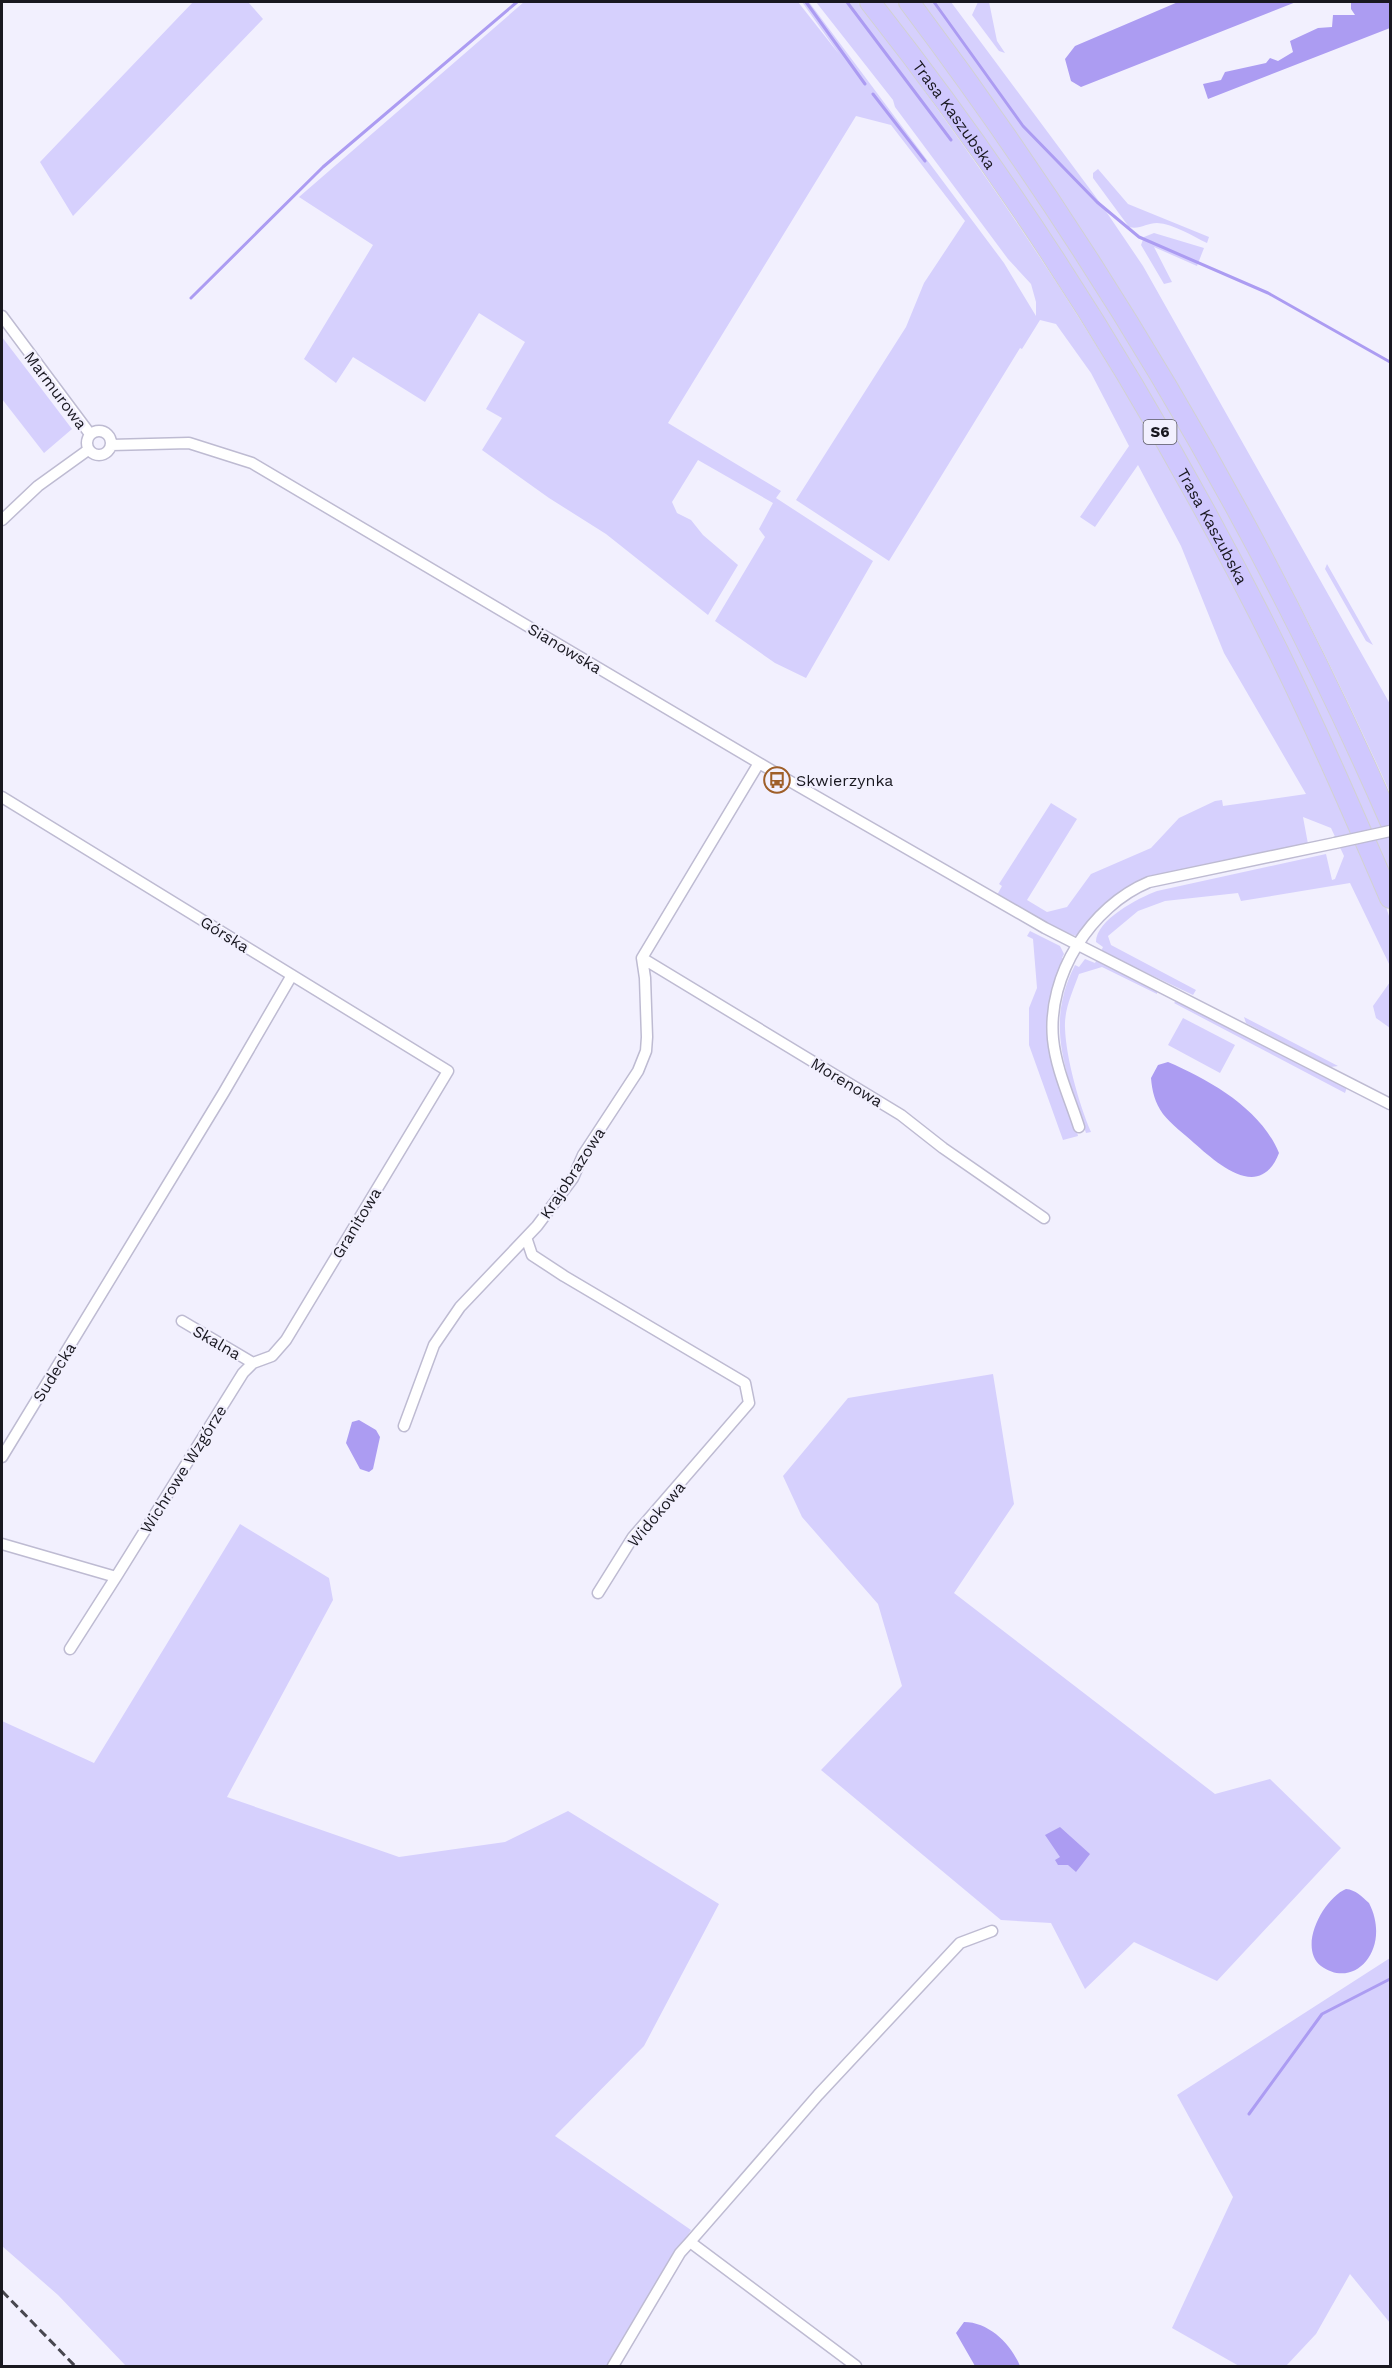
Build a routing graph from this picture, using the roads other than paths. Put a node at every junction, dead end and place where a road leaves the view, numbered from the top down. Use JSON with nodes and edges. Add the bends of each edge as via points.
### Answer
{"nodes":[{"id":1,"x":870,"y":2,"type":"edge"},
{"id":2,"x":909,"y":2,"type":"edge"},
{"id":3,"x":2,"y":316,"type":"edge"},
{"id":4,"x":90,"y":434,"type":"junction"},
{"id":5,"x":111,"y":445,"type":"junction"},
{"id":6,"x":88,"y":450,"type":"junction"},
{"id":7,"x":2,"y":520,"type":"edge"},
{"id":8,"x":759,"y":763,"type":"junction"},
{"id":9,"x":2,"y":797,"type":"edge"},
{"id":10,"x":1390,"y":821,"type":"edge"},
{"id":11,"x":1390,"y":831,"type":"edge"},
{"id":12,"x":1390,"y":898,"type":"edge"},
{"id":13,"x":1079,"y":945,"type":"junction"},
{"id":14,"x":642,"y":958,"type":"junction"},
{"id":15,"x":292,"y":975,"type":"junction"},
{"id":16,"x":447,"y":1071,"type":"joint"},
{"id":17,"x":1390,"y":1104,"type":"edge"},
{"id":18,"x":1079,"y":1127,"type":"dead end"},
{"id":19,"x":1044,"y":1218,"type":"dead end"},
{"id":20,"x":527,"y":1240,"type":"junction"},
{"id":21,"x":182,"y":1321,"type":"dead end"},
{"id":22,"x":253,"y":1363,"type":"junction"},
{"id":23,"x":404,"y":1426,"type":"dead end"},
{"id":24,"x":2,"y":1457,"type":"edge"},
{"id":25,"x":2,"y":1544,"type":"edge"},
{"id":26,"x":116,"y":1578,"type":"junction"},
{"id":27,"x":598,"y":1593,"type":"dead end"},
{"id":28,"x":70,"y":1649,"type":"dead end"},
{"id":29,"x":992,"y":1931,"type":"dead end"},
{"id":30,"x":690,"y":2242,"type":"junction"},
{"id":31,"x":613,"y":2367,"type":"edge"},
{"id":32,"x":856,"y":2367,"type":"edge"}],
"edges":[{"from":1,"to":12,"type":"highway","name":"Trasa Kaszubska","number":"S6","via":[[988,160],[1115,356],[1172,453],[1279,652]]},
{"from":2,"to":10,"type":"highway","name":"Trasa Kaszubska","number":"S6","via":[[1068,225],[1193,428],[1309,645]]},
{"from":3,"to":4,"type":"street","name":"Marmurowa"},
{"from":4,"to":5,"type":"street","via":[[106,433]]},
{"from":4,"to":6,"type":"street"},
{"from":5,"to":6,"type":"street","via":[[102,455]]},
{"from":5,"to":8,"type":"street","name":"Sianowska","via":[[189,443],[252,463]]},
{"from":6,"to":7,"type":"street","via":[[38,486]]},
{"from":8,"to":13,"type":"street","name":"Sianowska"},
{"from":8,"to":14,"type":"street"},
{"from":9,"to":15,"type":"street","name":"Górska"},
{"from":11,"to":13,"type":"street","bridge":true,"via":[[1149,882],[1111,903]]},
{"from":13,"to":17,"type":"street","name":"Sianowska"},
{"from":13,"to":18,"type":"street","via":[[1060,984],[1052,1026],[1058,1063]]},
{"from":14,"to":19,"type":"street","name":"Morenowa","via":[[901,1115]]},
{"from":14,"to":20,"type":"street","name":"Krajobrazowa","via":[[647,1037],[638,1071],[583,1155],[573,1178]]},
{"from":15,"to":16,"type":"street","name":"Górska"},
{"from":15,"to":24,"type":"street","name":"Sudecka"},
{"from":16,"to":22,"type":"street","name":"Granitowa","via":[[286,1340],[272,1356]]},
{"from":20,"to":23,"type":"street","name":"Krajobrazowa","via":[[460,1307],[434,1345]]},
{"from":20,"to":27,"type":"street","name":"Widokowa","via":[[532,1255],[564,1276],[745,1383],[748,1403],[633,1537]]},
{"from":21,"to":22,"type":"street","name":"Skalna"},
{"from":22,"to":26,"type":"street","name":"Wichrowe Wzgórze","via":[[243,1373]]},
{"from":25,"to":26,"type":"street"},
{"from":26,"to":28,"type":"street","name":"Wichrowe Wzgórze"},
{"from":29,"to":30,"type":"street","via":[[960,1943],[818,2095]]},
{"from":30,"to":31,"type":"street"},
{"from":30,"to":32,"type":"street"}]}
